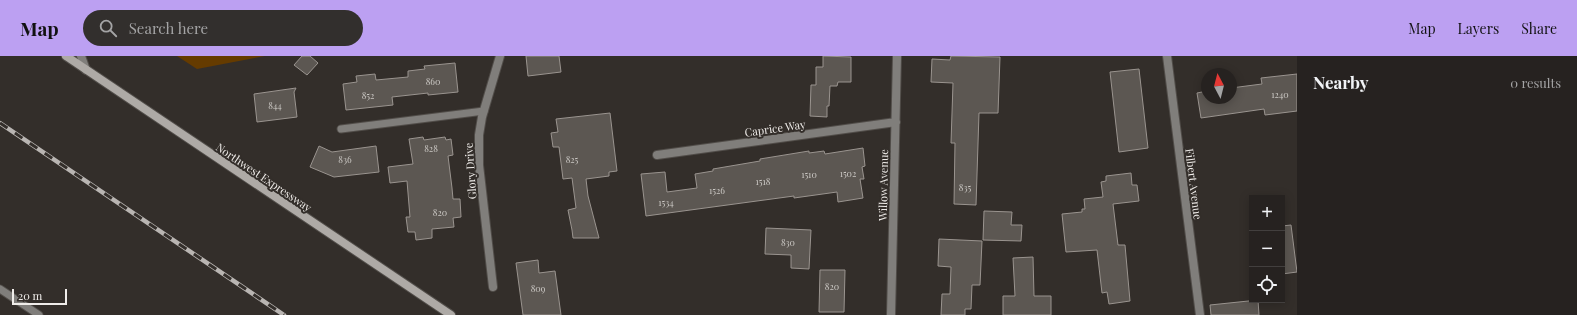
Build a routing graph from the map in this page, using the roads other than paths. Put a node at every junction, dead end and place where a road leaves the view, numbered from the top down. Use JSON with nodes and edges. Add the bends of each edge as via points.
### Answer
{"nodes":[{"id":1,"x":66,"y":56,"type":"edge"},
{"id":2,"x":81,"y":56,"type":"edge"},
{"id":3,"x":500,"y":56,"type":"edge"},
{"id":4,"x":897,"y":56,"type":"edge"},
{"id":5,"x":1167,"y":56,"type":"edge"},
{"id":6,"x":86,"y":70,"type":"junction"},
{"id":7,"x":484,"y":111,"type":"junction"},
{"id":8,"x":896,"y":122,"type":"junction"},
{"id":9,"x":341,"y":129,"type":"dead end"},
{"id":10,"x":657,"y":156,"type":"dead end"},
{"id":11,"x":493,"y":287,"type":"dead end"},
{"id":12,"x":0,"y":289,"type":"edge"},
{"id":13,"x":39,"y":315,"type":"edge"},
{"id":14,"x":451,"y":315,"type":"edge"},
{"id":15,"x":891,"y":315,"type":"edge"},
{"id":16,"x":1200,"y":315,"type":"edge"}],
"edges":[{"from":1,"to":6,"type":"main road","name":"Northwest Expressway"},
{"from":2,"to":6,"type":"street"},
{"from":3,"to":7,"type":"street","name":"Glory Drive"},
{"from":4,"to":8,"type":"street","name":"Willow Avenue"},
{"from":5,"to":16,"type":"street","name":"Filbert Avenue"},
{"from":6,"to":14,"type":"main road","name":"Northwest Expressway"},
{"from":7,"to":9,"type":"lane"},
{"from":7,"to":11,"type":"street","name":"Glory Drive","via":[[479,135],[479,165]]},
{"from":8,"to":10,"type":"street","name":"Caprice Way"},
{"from":8,"to":15,"type":"street","name":"Willow Avenue"},
{"from":12,"to":13,"type":"lane"}]}
